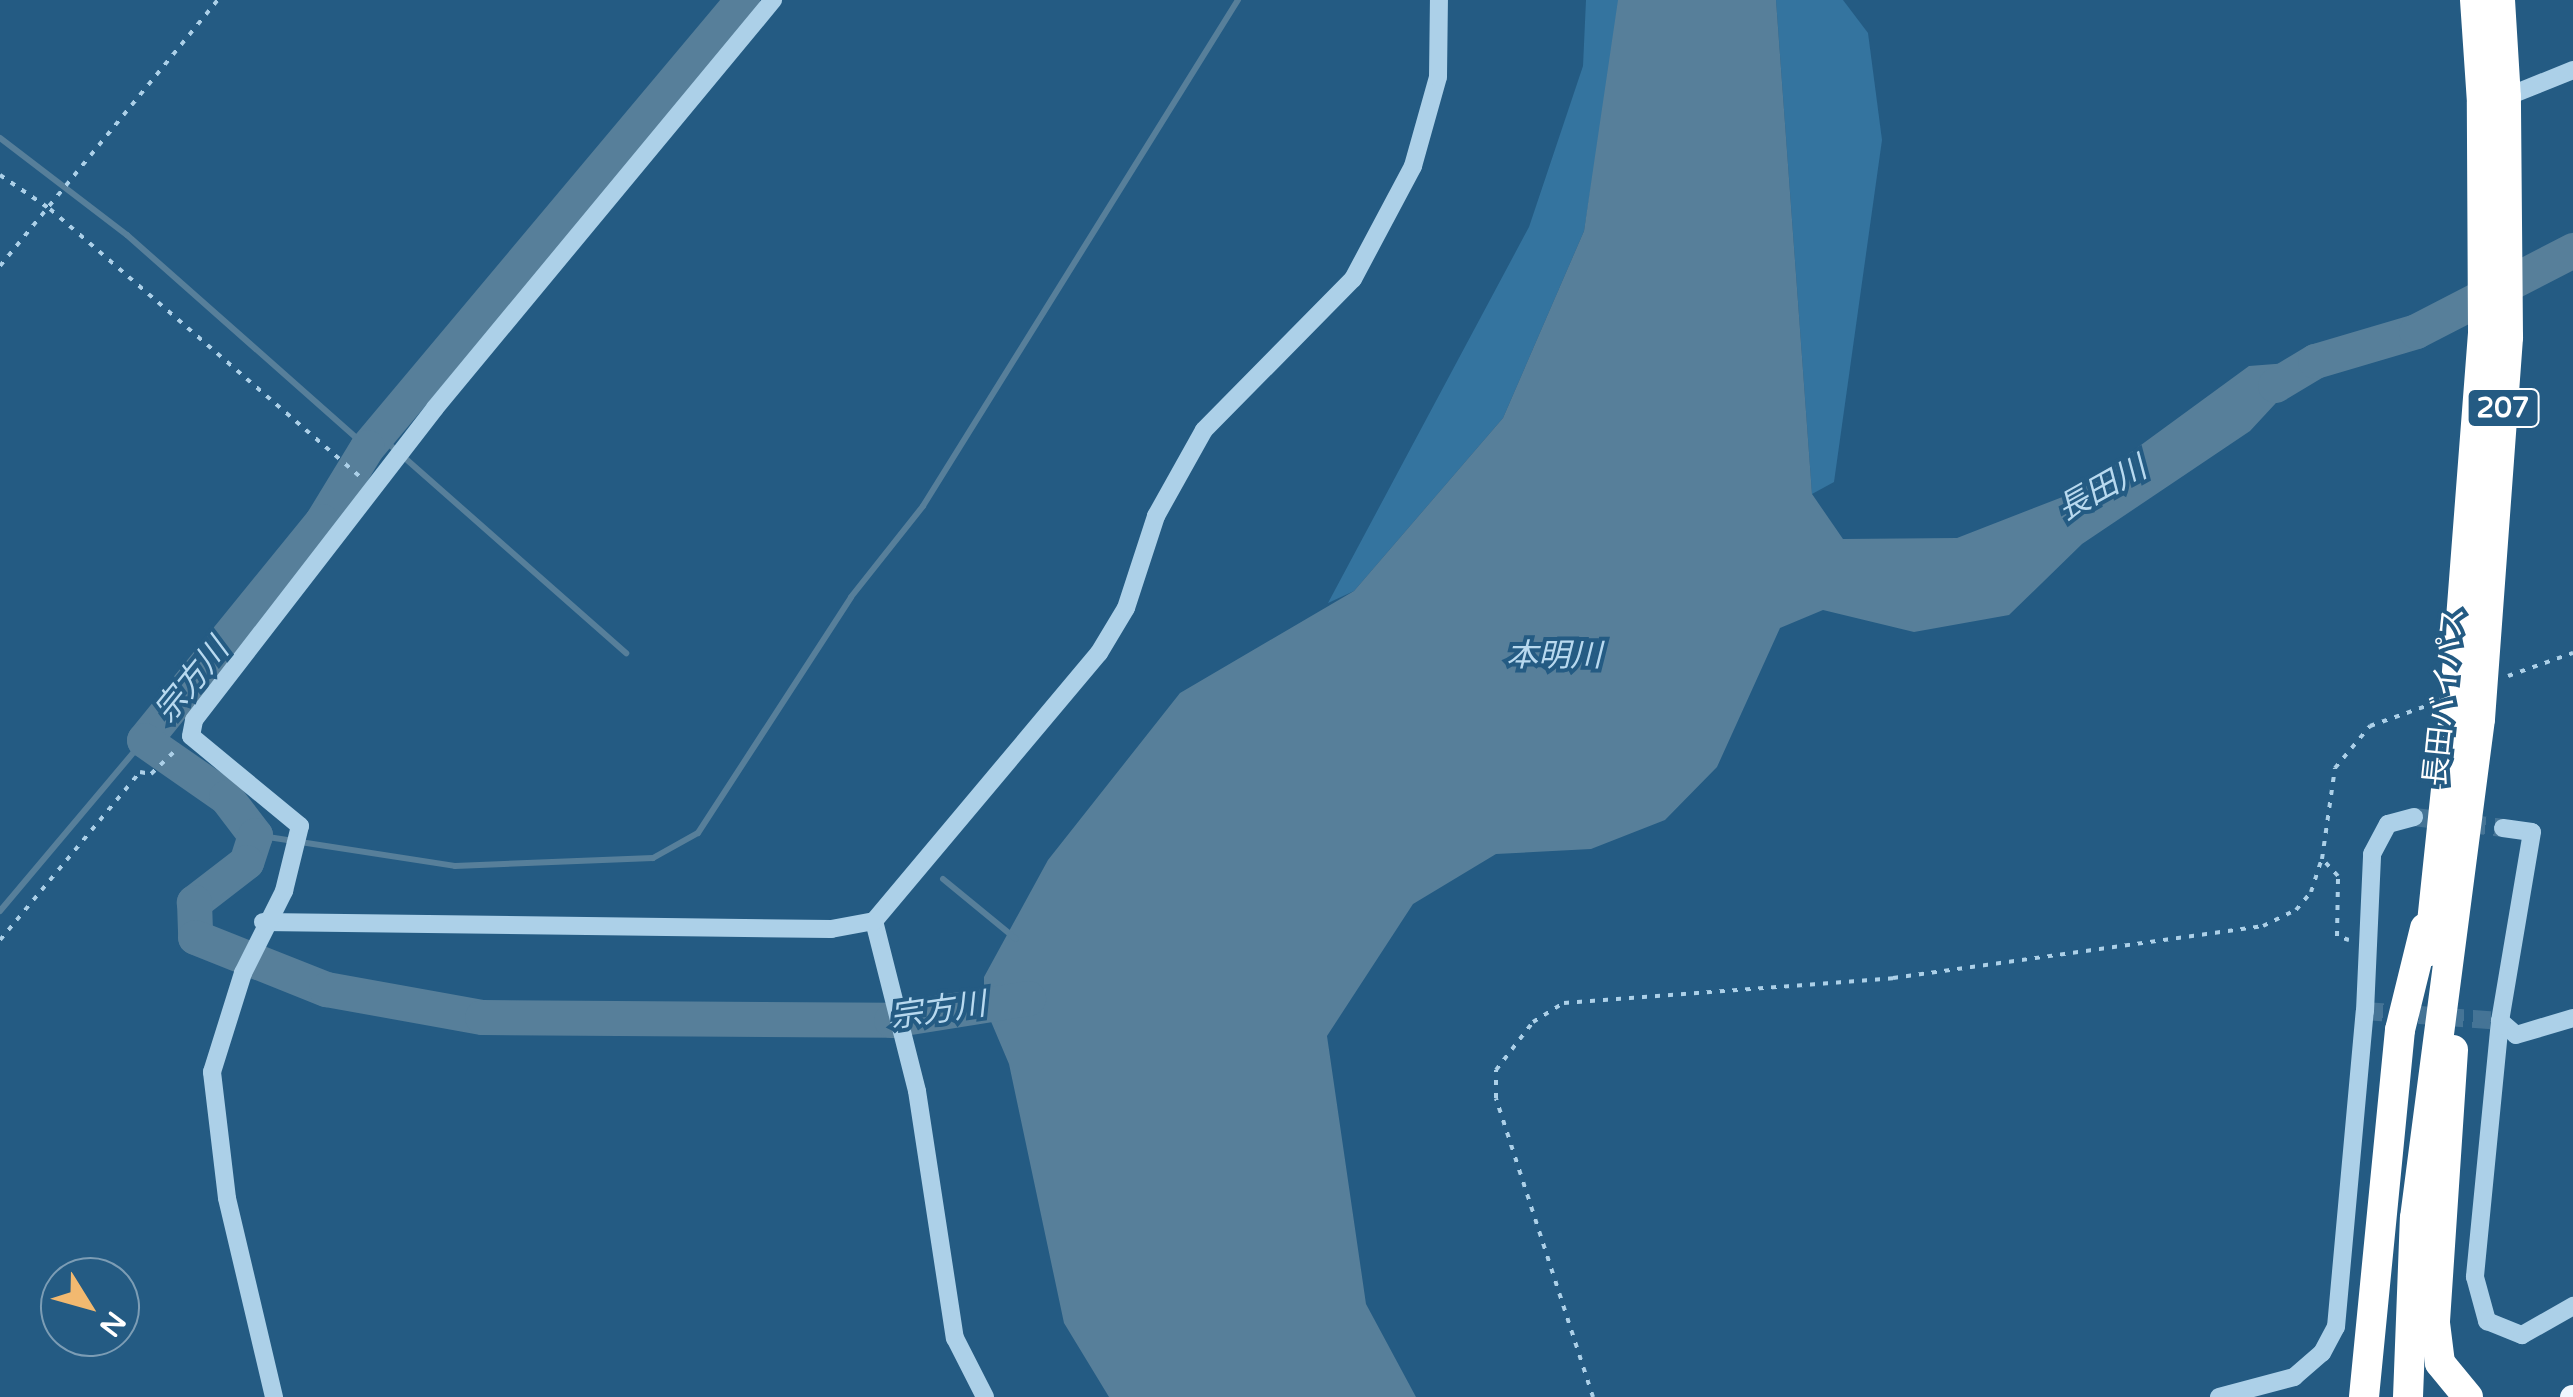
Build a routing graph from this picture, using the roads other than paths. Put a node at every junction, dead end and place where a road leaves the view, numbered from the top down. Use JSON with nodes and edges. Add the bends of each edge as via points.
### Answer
{"nodes":[{"id":1,"x":773,"y":0,"type":"edge"},
{"id":2,"x":1439,"y":0,"type":"edge"},
{"id":3,"x":2475,"y":0,"type":"edge"},
{"id":4,"x":2500,"y":0,"type":"edge"},
{"id":5,"x":2573,"y":70,"type":"edge"},
{"id":6,"x":2494,"y":100,"type":"junction"},
{"id":7,"x":2414,"y":818,"type":"tunnel mouth"},
{"id":8,"x":2503,"y":828,"type":"tunnel mouth"},
{"id":9,"x":2449,"y":877,"type":"junction"},
{"id":10,"x":874,"y":921,"type":"junction"},
{"id":11,"x":263,"y":922,"type":"junction"},
{"id":12,"x":2573,"y":1018,"type":"edge"},
{"id":13,"x":2500,"y":1021,"type":"junction"},
{"id":14,"x":2573,"y":1306,"type":"edge"},
{"id":15,"x":2401,"y":1384,"type":"edge"},
{"id":16,"x":274,"y":1397,"type":"edge"},
{"id":17,"x":985,"y":1397,"type":"edge"},
{"id":18,"x":2219,"y":1397,"type":"edge"},
{"id":19,"x":2364,"y":1397,"type":"edge"},
{"id":20,"x":2468,"y":1397,"type":"edge"}],
"edges":[{"from":1,"to":11,"type":"street","via":[[206,697],[191,736],[300,826],[284,891]]},
{"from":2,"to":10,"type":"street","via":[[1438,77],[1413,166],[1353,278],[1204,430],[1156,516],[1126,608],[1099,653]]},
{"from":3,"to":6,"type":"highway","name":"長田バイパス","number":"207"},
{"from":4,"to":6,"type":"highway","name":"長田バイパス","number":"207"},
{"from":5,"to":6,"type":"street"},
{"from":6,"to":9,"type":"highway","name":"長田バイパス","number":"207","bridge":true,"via":[[2508,338],[2457,715]]},
{"from":7,"to":18,"type":"street","via":[[2388,824],[2372,854],[2336,1327],[2322,1354],[2294,1377]]},
{"from":8,"to":13,"type":"street","via":[[2532,832]]},
{"from":9,"to":15,"type":"highway","name":"長田バイパス","number":"207","via":[[2400,1220]]},
{"from":9,"to":19,"type":"highway","via":[[2400,1030]]},
{"from":9,"to":20,"type":"highway","via":[[2435,1323],[2440,1363]]},
{"from":10,"to":11,"type":"street","via":[[831,929]]},
{"from":10,"to":17,"type":"street","via":[[917,1091],[955,1338]]},
{"from":11,"to":16,"type":"street","via":[[212,1072],[227,1198]]},
{"from":12,"to":13,"type":"street","via":[[2516,1034]]},
{"from":13,"to":14,"type":"street","via":[[2476,1213],[2480,1302],[2487,1320],[2522,1335]]}]}
